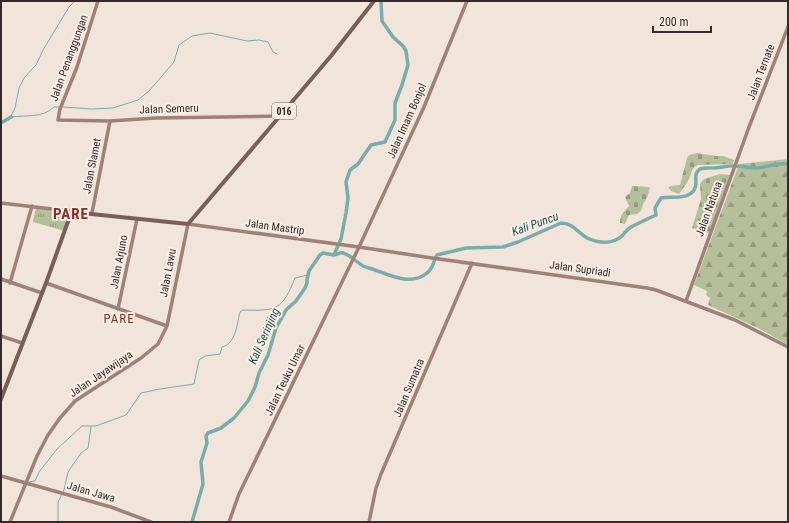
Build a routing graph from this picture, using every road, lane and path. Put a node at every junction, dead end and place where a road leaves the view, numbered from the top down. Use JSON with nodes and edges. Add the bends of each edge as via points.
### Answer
{"nodes":[{"id":1,"x":98,"y":1,"type":"edge"},
{"id":2,"x":374,"y":1,"type":"edge"},
{"id":3,"x":467,"y":1,"type":"edge"},
{"id":4,"x":788,"y":26,"type":"edge"},
{"id":5,"x":280,"y":116,"type":"junction"},
{"id":6,"x":58,"y":120,"type":"joint"},
{"id":7,"x":110,"y":121,"type":"junction"},
{"id":8,"x":750,"y":124,"type":"joint"},
{"id":9,"x":1,"y":203,"type":"edge"},
{"id":10,"x":32,"y":206,"type":"junction"},
{"id":11,"x":70,"y":213,"type":"junction"},
{"id":12,"x":92,"y":213,"type":"junction"},
{"id":13,"x":193,"y":218,"type":"junction"},
{"id":14,"x":137,"y":219,"type":"junction"},
{"id":15,"x":180,"y":224,"type":"junction"},
{"id":16,"x":188,"y":224,"type":"junction"},
{"id":17,"x":359,"y":247,"type":"junction"},
{"id":18,"x":472,"y":263,"type":"junction"},
{"id":19,"x":1,"y":279,"type":"edge"},
{"id":20,"x":46,"y":282,"type":"junction"},
{"id":21,"x":10,"y":283,"type":"junction"},
{"id":22,"x":42,"y":293,"type":"junction"},
{"id":23,"x":686,"y":301,"type":"junction"},
{"id":24,"x":118,"y":309,"type":"junction"},
{"id":25,"x":167,"y":326,"type":"junction"},
{"id":26,"x":1,"y":336,"type":"edge"},
{"id":27,"x":22,"y":343,"type":"junction"},
{"id":28,"x":788,"y":347,"type":"edge"},
{"id":29,"x":1,"y":399,"type":"edge"},
{"id":30,"x":1,"y":476,"type":"edge"},
{"id":31,"x":25,"y":482,"type":"junction"},
{"id":32,"x":10,"y":522,"type":"edge"},
{"id":33,"x":151,"y":522,"type":"edge"},
{"id":34,"x":229,"y":522,"type":"edge"},
{"id":35,"x":369,"y":522,"type":"edge"}],
"edges":[{"from":1,"to":6,"type":"main road","name":"Jalan Penanggungan"},
{"from":2,"to":5,"type":"main road","number":"016"},
{"from":3,"to":17,"type":"main road","name":"Jalan Imam Bonjol","via":[[430,93]]},
{"from":4,"to":8,"type":"main road","name":"Jalan Ternate"},
{"from":5,"to":7,"type":"main road","name":"Jalan Semeru"},
{"from":5,"to":13,"type":"main road","number":"016"},
{"from":6,"to":7,"type":"main road","name":"Jalan Semeru"},
{"from":7,"to":12,"type":"main road","name":"Jalan Slamet"},
{"from":8,"to":23,"type":"main road","name":"Jalan Natuna"},
{"from":9,"to":10,"type":"main road"},
{"from":10,"to":11,"type":"main road"},
{"from":10,"to":21,"type":"main road"},
{"from":11,"to":12,"type":"main road"},
{"from":11,"to":20,"type":"main road"},
{"from":12,"to":14,"type":"main road"},
{"from":13,"to":15,"type":"main road","number":"016"},
{"from":13,"to":16,"type":"main road","number":"016"},
{"from":14,"to":15,"type":"main road"},
{"from":14,"to":24,"type":"main road","name":"Jalan Arjuno"},
{"from":15,"to":16,"type":"main road"},
{"from":16,"to":17,"type":"main road","name":"Jalan Mastrip"},
{"from":16,"to":25,"type":"main road","name":"Jalan Lawu"},
{"from":17,"to":18,"type":"main road","name":"Jalan Supriadi"},
{"from":17,"to":34,"type":"main road","name":"Jalan Teuku Umar","via":[[242,489]]},
{"from":18,"to":23,"type":"main road","name":"Jalan Supriadi","via":[[639,286]]},
{"from":18,"to":35,"type":"main road","name":"Jalan Sumatra","via":[[376,488]]},
{"from":19,"to":21,"type":"main road"},
{"from":20,"to":22,"type":"main road"},
{"from":20,"to":24,"type":"main road"},
{"from":21,"to":22,"type":"main road"},
{"from":22,"to":27,"type":"main road"},
{"from":23,"to":28,"type":"main road","name":"Jalan Supriadi","via":[[735,320]]},
{"from":24,"to":25,"type":"main road"},
{"from":25,"to":31,"type":"main road","name":"Jalan Jayawijaya","via":[[155,348],[67,410],[48,435]]},
{"from":26,"to":27,"type":"main road"},
{"from":27,"to":29,"type":"main road"},
{"from":30,"to":31,"type":"main road","name":"Jalan Jawa"},
{"from":31,"to":32,"type":"main road","name":"Jalan Jayawijaya"},
{"from":31,"to":33,"type":"main road","name":"Jalan Jawa","via":[[111,507]]}]}
